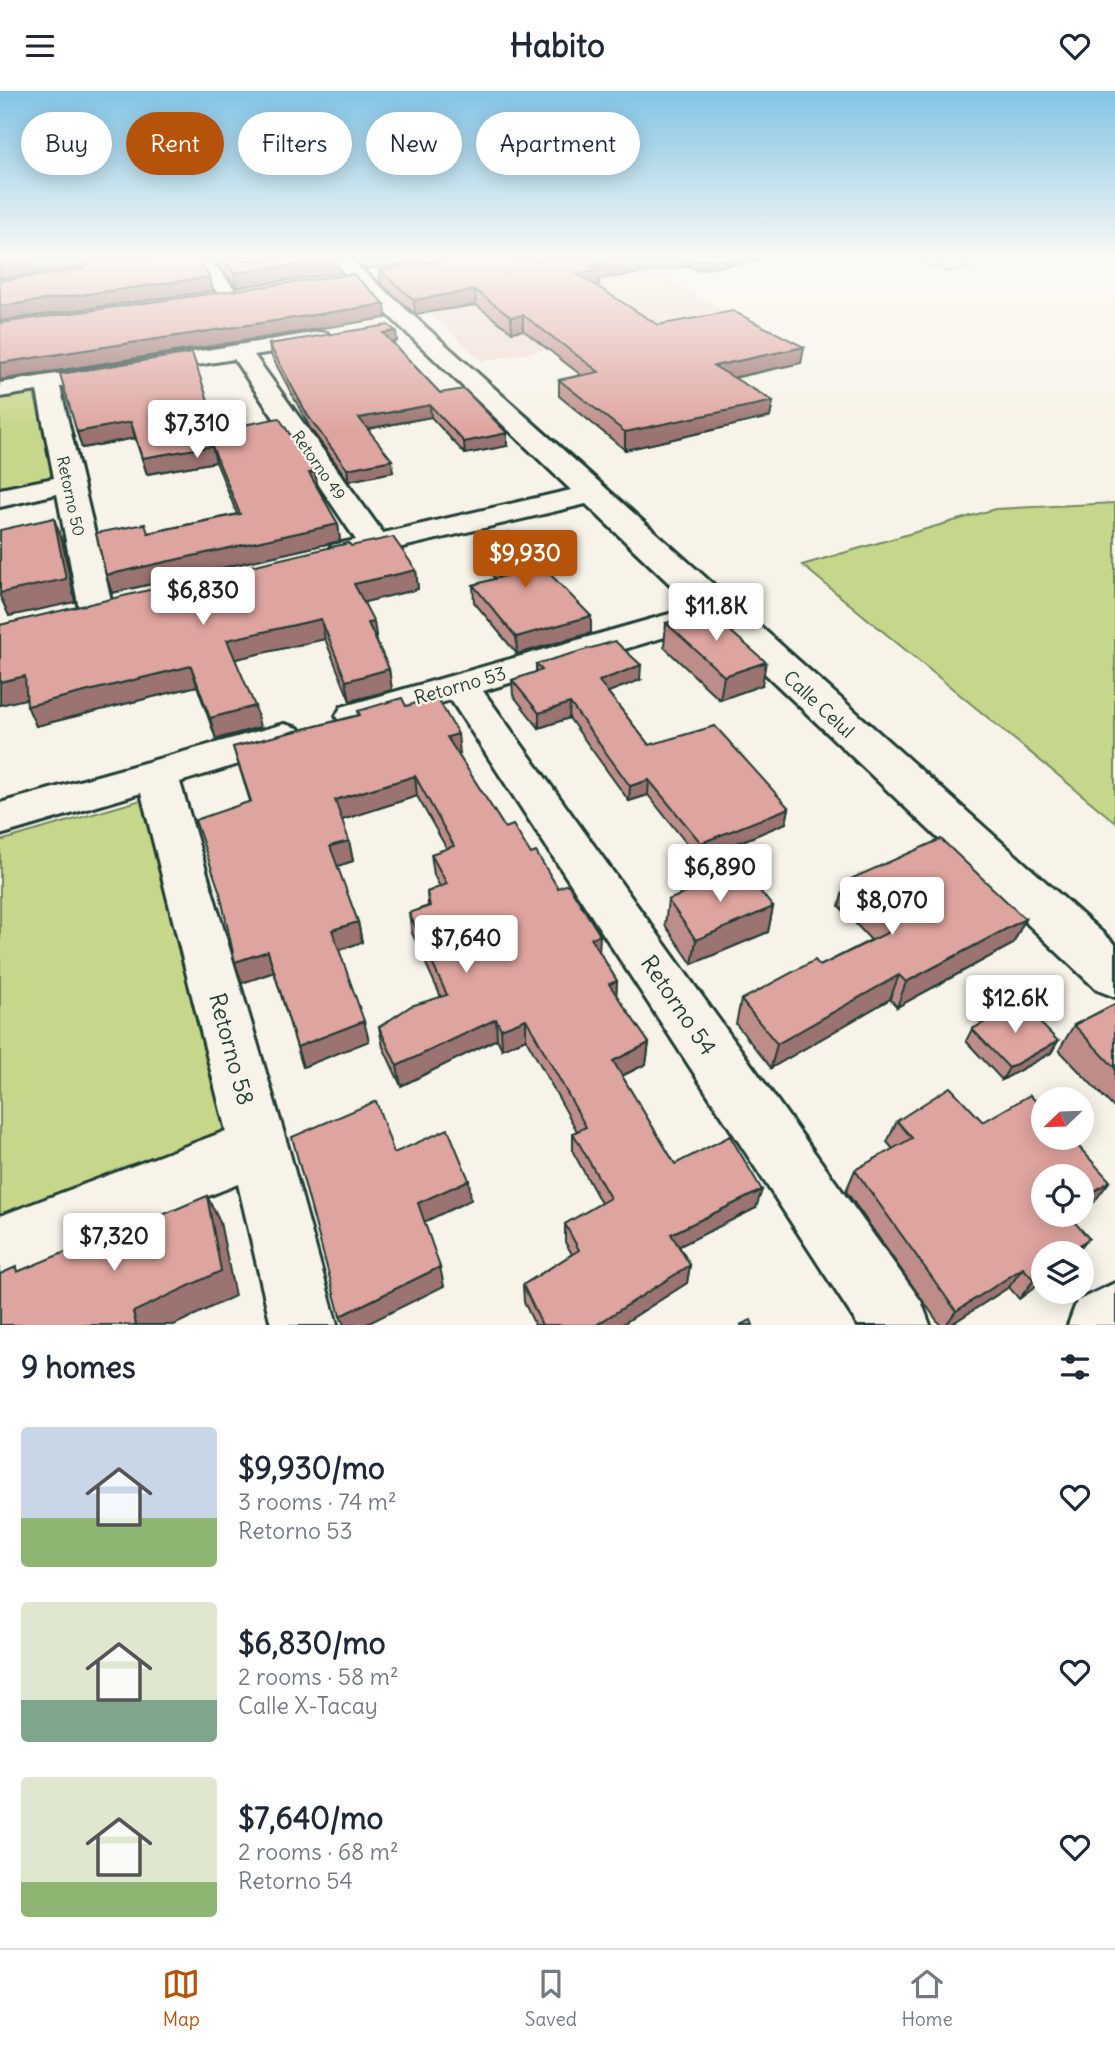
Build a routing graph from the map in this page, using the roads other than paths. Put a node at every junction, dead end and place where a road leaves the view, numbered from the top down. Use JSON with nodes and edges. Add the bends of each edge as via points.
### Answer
{"nodes":[{"id":1,"x":390,"y":318,"type":"edge"},
{"id":2,"x":345,"y":334,"type":"edge"},
{"id":3,"x":240,"y":351,"type":"junction"},
{"id":4,"x":47,"y":383,"type":"junction"},
{"id":5,"x":0,"y":390,"type":"edge"},
{"id":6,"x":69,"y":483,"type":"junction"},
{"id":7,"x":592,"y":494,"type":"junction"},
{"id":8,"x":0,"y":498,"type":"edge"},
{"id":9,"x":375,"y":544,"type":"junction"},
{"id":10,"x":308,"y":560,"type":"edge"},
{"id":11,"x":97,"y":609,"type":"edge"},
{"id":12,"x":718,"y":611,"type":"junction"},
{"id":13,"x":460,"y":685,"type":"junction"},
{"id":14,"x":157,"y":775,"type":"junction"},
{"id":15,"x":0,"y":819,"type":"edge"},
{"id":16,"x":1115,"y":975,"type":"edge"},
{"id":17,"x":259,"y":1147,"type":"junction"},
{"id":18,"x":0,"y":1248,"type":"edge"},
{"id":19,"x":1115,"y":1316,"type":"edge"},
{"id":20,"x":304,"y":1325,"type":"edge"},
{"id":21,"x":897,"y":1325,"type":"edge"},
{"id":22,"x":1101,"y":1325,"type":"edge"}],
"edges":[{"from":1,"to":7,"type":"street","name":"Calle Celul"},
{"from":2,"to":3,"type":"street"},
{"from":3,"to":4,"type":"street"},
{"from":3,"to":9,"type":"street","name":"Retorno 49"},
{"from":4,"to":5,"type":"street"},
{"from":4,"to":6,"type":"street","name":"Retorno 50"},
{"from":6,"to":8,"type":"street"},
{"from":6,"to":11,"type":"street","name":"Retorno 50"},
{"from":7,"to":9,"type":"street"},
{"from":7,"to":12,"type":"street","name":"Calle Celul"},
{"from":9,"to":10,"type":"street"},
{"from":12,"to":13,"type":"street","name":"Retorno 53"},
{"from":12,"to":16,"type":"street","name":"Calle Celul"},
{"from":13,"to":14,"type":"street","name":"Retorno 53"},
{"from":13,"to":21,"type":"street","name":"Retorno 54"},
{"from":14,"to":15,"type":"street","name":"Retorno 53"},
{"from":14,"to":17,"type":"street","name":"Retorno 58"},
{"from":17,"to":18,"type":"street"},
{"from":17,"to":20,"type":"street","name":"Retorno 58"},
{"from":19,"to":22,"type":"street"}]}
